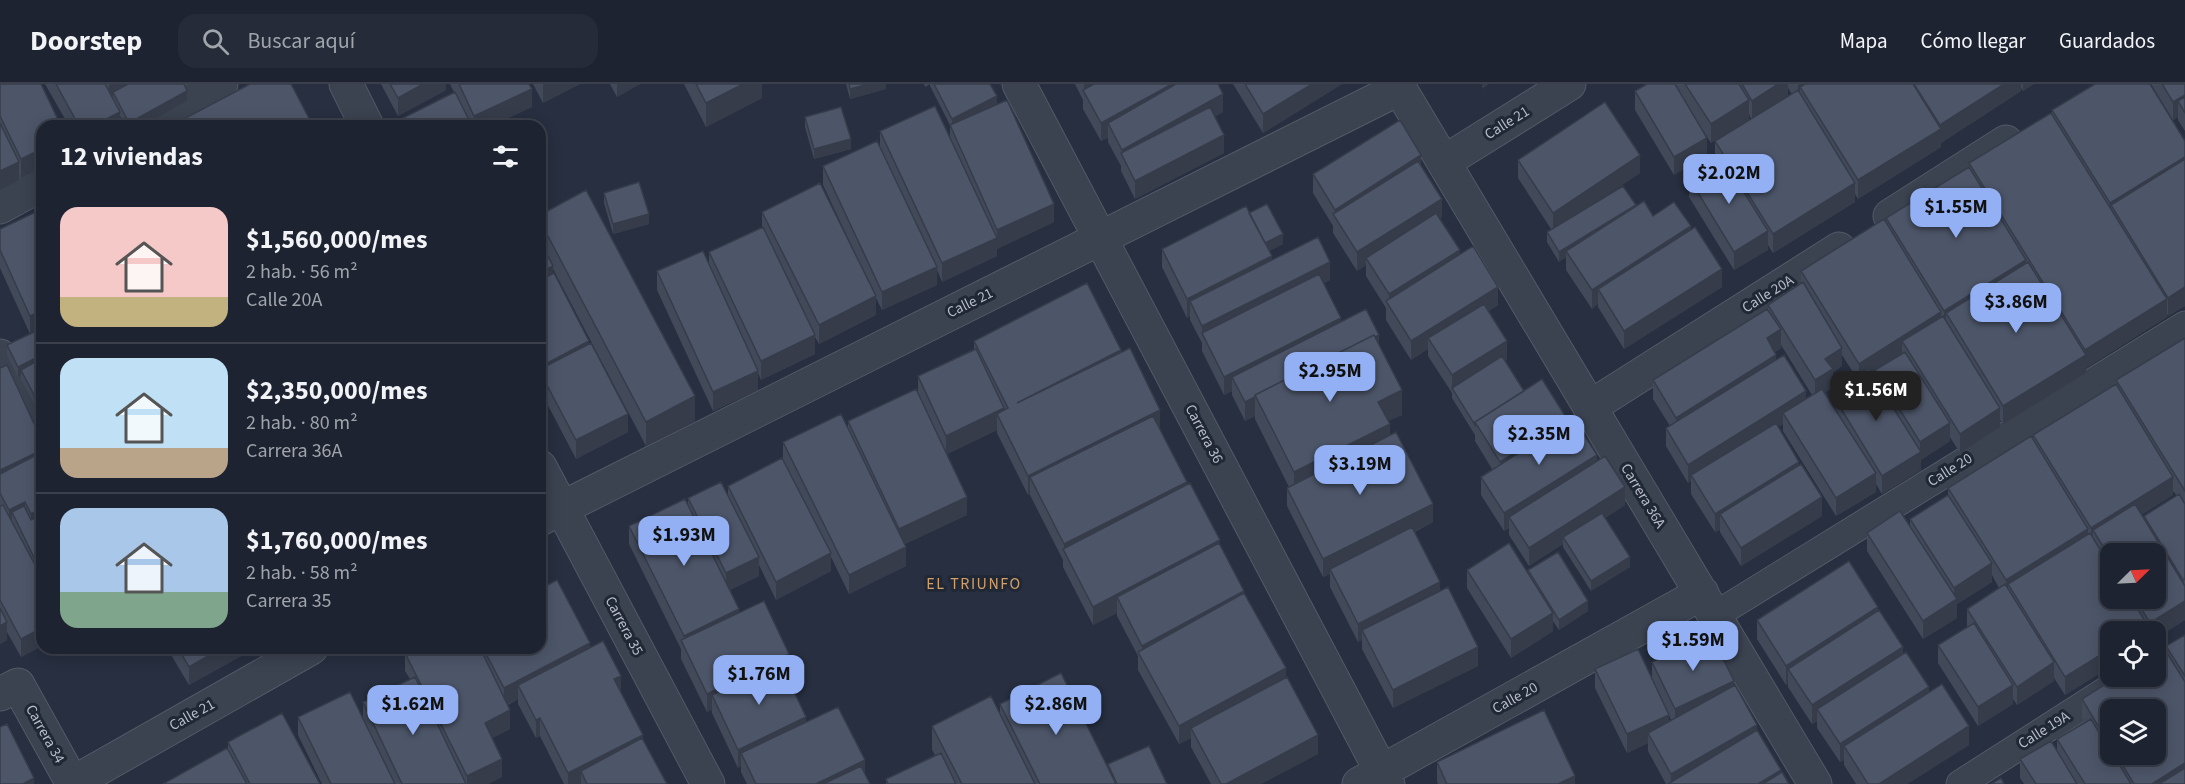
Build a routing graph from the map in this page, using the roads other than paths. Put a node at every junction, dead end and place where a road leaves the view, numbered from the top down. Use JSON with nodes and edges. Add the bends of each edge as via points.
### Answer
{"nodes":[{"id":1,"x":221,"y":84,"type":"edge"},
{"id":2,"x":346,"y":84,"type":"edge"},
{"id":3,"x":1019,"y":84,"type":"edge"},
{"id":4,"x":1569,"y":84,"type":"edge"},
{"id":5,"x":1399,"y":86,"type":"edge"},
{"id":6,"x":156,"y":120,"type":"edge"},
{"id":7,"x":364,"y":120,"type":"edge"},
{"id":8,"x":2028,"y":128,"type":"edge"},
{"id":9,"x":1444,"y":162,"type":"junction"},
{"id":10,"x":36,"y":186,"type":"edge"},
{"id":11,"x":0,"y":207,"type":"edge"},
{"id":12,"x":1101,"y":238,"type":"junction"},
{"id":13,"x":2185,"y":325,"type":"edge"},
{"id":14,"x":0,"y":356,"type":"edge"},
{"id":15,"x":1590,"y":407,"type":"junction"},
{"id":16,"x":36,"y":425,"type":"edge"},
{"id":17,"x":546,"y":495,"type":"edge"},
{"id":18,"x":550,"y":513,"type":"edge"},
{"id":19,"x":1708,"y":605,"type":"junction"},
{"id":20,"x":300,"y":654,"type":"edge"},
{"id":21,"x":2112,"y":687,"type":"edge"},
{"id":22,"x":9,"y":690,"type":"edge"},
{"id":23,"x":1377,"y":780,"type":"edge"},
{"id":24,"x":73,"y":783,"type":"edge"},
{"id":25,"x":708,"y":784,"type":"edge"},
{"id":26,"x":1815,"y":784,"type":"edge"},
{"id":27,"x":1960,"y":784,"type":"edge"}],
"edges":[{"from":1,"to":6,"type":"street"},
{"from":2,"to":7,"type":"street"},
{"from":3,"to":12,"type":"street","name":"Carrera 36"},
{"from":4,"to":9,"type":"street","name":"Calle 21"},
{"from":5,"to":9,"type":"street","name":"Carrera 36A"},
{"from":5,"to":12,"type":"street","name":"Calle 21"},
{"from":8,"to":15,"type":"street","name":"Calle 20A"},
{"from":9,"to":15,"type":"street","name":"Carrera 36A"},
{"from":10,"to":11,"type":"street"},
{"from":12,"to":18,"type":"street","name":"Calle 21"},
{"from":12,"to":23,"type":"street","name":"Carrera 36"},
{"from":13,"to":19,"type":"lane","name":"Calle 20"},
{"from":14,"to":16,"type":"street"},
{"from":15,"to":19,"type":"street","name":"Carrera 36A"},
{"from":17,"to":18,"type":"street","name":"Carrera 35"},
{"from":18,"to":25,"type":"street","name":"Carrera 35"},
{"from":19,"to":23,"type":"street","name":"Calle 20"},
{"from":19,"to":26,"type":"street","name":"Carrera 36A"},
{"from":20,"to":24,"type":"street","name":"Calle 21"},
{"from":21,"to":27,"type":"lane","name":"Calle 19A"},
{"from":22,"to":24,"type":"street","name":"Carrera 34"}]}
